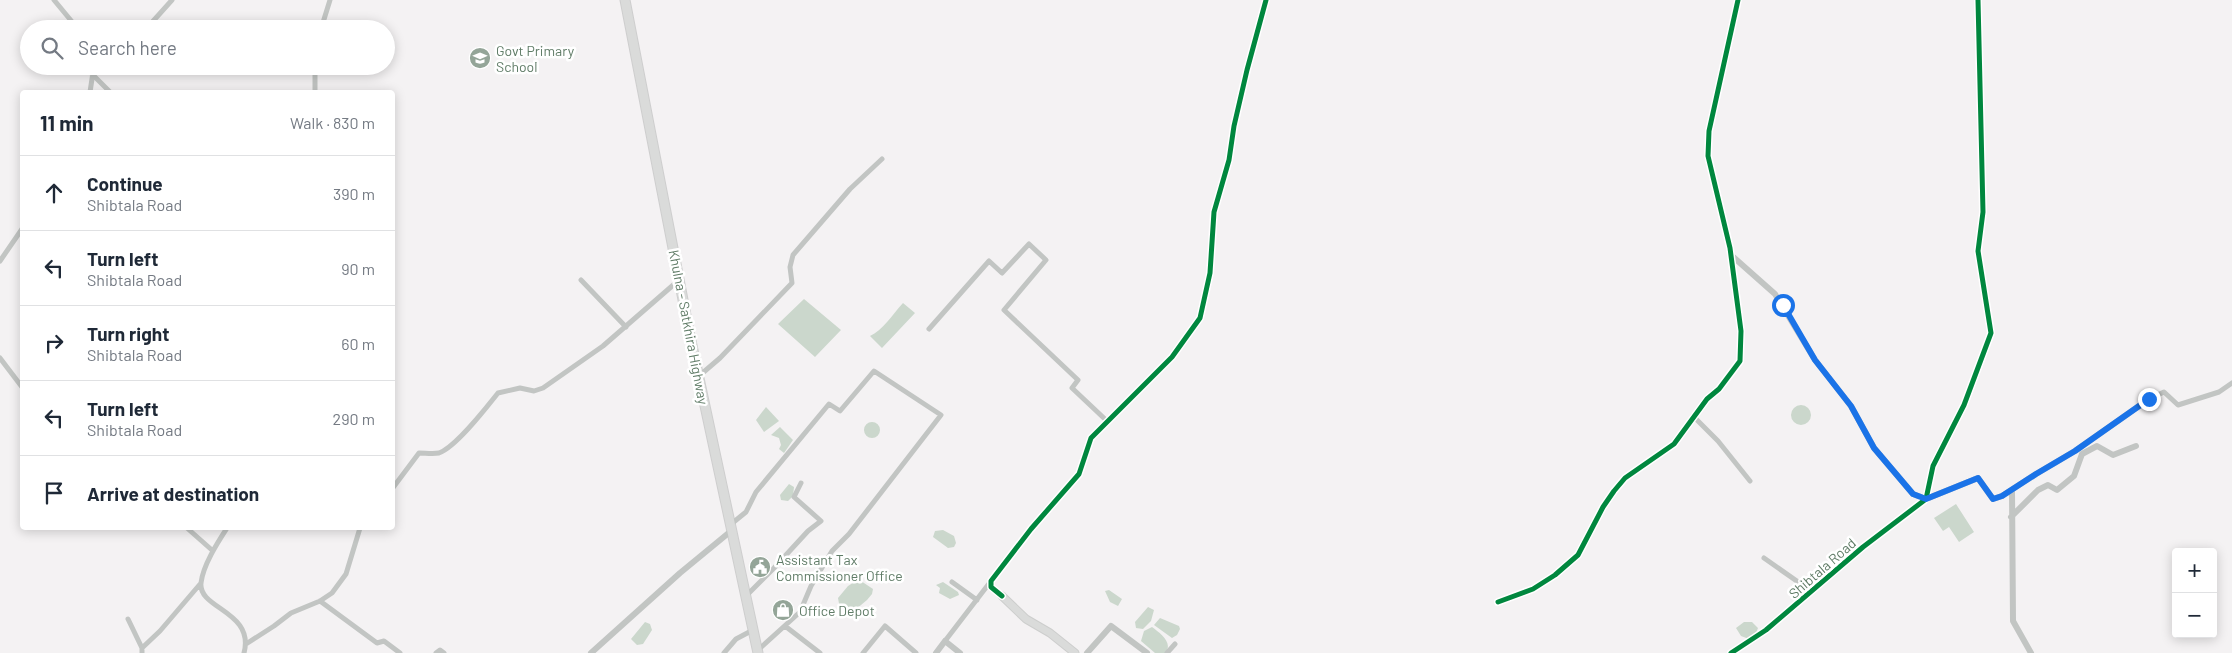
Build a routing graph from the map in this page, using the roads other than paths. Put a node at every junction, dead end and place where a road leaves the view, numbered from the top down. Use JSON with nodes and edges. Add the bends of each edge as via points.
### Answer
{"nodes":[{"id":1,"x":54,"y":0,"type":"edge"},
{"id":2,"x":172,"y":0,"type":"edge"},
{"id":3,"x":330,"y":0,"type":"edge"},
{"id":4,"x":1266,"y":0,"type":"edge"},
{"id":5,"x":1738,"y":0,"type":"edge"},
{"id":6,"x":1978,"y":0,"type":"edge"},
{"id":7,"x":627,"y":2,"type":"edge"},
{"id":8,"x":71,"y":20,"type":"edge"},
{"id":9,"x":154,"y":20,"type":"edge"},
{"id":10,"x":324,"y":20,"type":"edge"},
{"id":11,"x":92,"y":75,"type":"edge"},
{"id":12,"x":94,"y":75,"type":"edge"},
{"id":13,"x":315,"y":75,"type":"edge"},
{"id":14,"x":90,"y":90,"type":"edge"},
{"id":15,"x":108,"y":90,"type":"edge"},
{"id":16,"x":315,"y":90,"type":"edge"},
{"id":17,"x":882,"y":159,"type":"dead end"},
{"id":18,"x":20,"y":233,"type":"edge"},
{"id":19,"x":1731,"y":255,"type":"junction"},
{"id":20,"x":0,"y":261,"type":"edge"},
{"id":21,"x":581,"y":280,"type":"dead end"},
{"id":22,"x":679,"y":280,"type":"junction"},
{"id":23,"x":626,"y":327,"type":"junction"},
{"id":24,"x":929,"y":329,"type":"dead end"},
{"id":25,"x":0,"y":358,"type":"edge"},
{"id":26,"x":698,"y":376,"type":"junction"},
{"id":27,"x":2232,"y":383,"type":"edge"},
{"id":28,"x":20,"y":384,"type":"edge"},
{"id":29,"x":2149,"y":399,"type":"joint"},
{"id":30,"x":1694,"y":416,"type":"junction"},
{"id":31,"x":1107,"y":421,"type":"junction"},
{"id":32,"x":2136,"y":446,"type":"dead end"},
{"id":33,"x":1750,"y":481,"type":"dead end"},
{"id":34,"x":801,"y":483,"type":"dead end"},
{"id":35,"x":395,"y":484,"type":"edge"},
{"id":36,"x":2012,"y":490,"type":"junction"},
{"id":37,"x":1064,"y":491,"type":"junction"},
{"id":38,"x":1070,"y":496,"type":"dead end"},
{"id":39,"x":1926,"y":499,"type":"junction"},
{"id":40,"x":2011,"y":517,"type":"junction"},
{"id":41,"x":730,"y":528,"type":"junction"},
{"id":42,"x":189,"y":530,"type":"edge"},
{"id":43,"x":226,"y":530,"type":"edge"},
{"id":44,"x":359,"y":530,"type":"edge"},
{"id":45,"x":213,"y":550,"type":"junction"},
{"id":46,"x":1764,"y":558,"type":"dead end"},
{"id":47,"x":991,"y":581,"type":"junction"},
{"id":48,"x":952,"y":582,"type":"dead end"},
{"id":49,"x":201,"y":583,"type":"junction"},
{"id":50,"x":1811,"y":591,"type":"junction"},
{"id":51,"x":745,"y":596,"type":"junction"},
{"id":52,"x":1002,"y":596,"type":"joint"},
{"id":53,"x":977,"y":600,"type":"junction"},
{"id":54,"x":320,"y":601,"type":"junction"},
{"id":55,"x":1498,"y":602,"type":"dead end"},
{"id":56,"x":128,"y":619,"type":"dead end"},
{"id":57,"x":785,"y":626,"type":"junction"},
{"id":58,"x":753,"y":630,"type":"junction"},
{"id":59,"x":945,"y":641,"type":"junction"},
{"id":60,"x":246,"y":644,"type":"junction"},
{"id":61,"x":1175,"y":644,"type":"dead end"},
{"id":62,"x":142,"y":650,"type":"edge"},
{"id":63,"x":758,"y":652,"type":"edge"},
{"id":64,"x":244,"y":653,"type":"edge"},
{"id":65,"x":400,"y":653,"type":"edge"},
{"id":66,"x":436,"y":653,"type":"edge"},
{"id":67,"x":444,"y":653,"type":"edge"},
{"id":68,"x":591,"y":653,"type":"edge"},
{"id":69,"x":724,"y":653,"type":"edge"},
{"id":70,"x":820,"y":653,"type":"edge"},
{"id":71,"x":863,"y":653,"type":"edge"},
{"id":72,"x":916,"y":653,"type":"edge"},
{"id":73,"x":936,"y":653,"type":"edge"},
{"id":74,"x":960,"y":653,"type":"edge"},
{"id":75,"x":1075,"y":653,"type":"edge"},
{"id":76,"x":1087,"y":653,"type":"edge"},
{"id":77,"x":1147,"y":653,"type":"edge"},
{"id":78,"x":1167,"y":653,"type":"edge"},
{"id":79,"x":1731,"y":653,"type":"edge"},
{"id":80,"x":2031,"y":653,"type":"edge"}],
"edges":[{"from":1,"to":8,"type":"street"},
{"from":2,"to":9,"type":"street"},
{"from":3,"to":10,"type":"street"},
{"from":4,"to":31,"type":"street","via":[[1214,212],[1210,273],[1200,318],[1172,358]]},
{"from":5,"to":19,"type":"street","via":[[1709,130],[1708,156]]},
{"from":6,"to":39,"type":"street","via":[[1982,212],[1978,251],[1991,333],[1964,405],[1932,466]]},
{"from":7,"to":22,"type":"highway","name":"Khulna - Satkhira Highway"},
{"from":11,"to":14,"type":"street"},
{"from":12,"to":15,"type":"street"},
{"from":13,"to":16,"type":"street"},
{"from":17,"to":26,"type":"street","via":[[850,189],[793,255],[790,267],[792,282],[720,358]]},
{"from":18,"to":20,"type":"street"},
{"from":19,"to":30,"type":"street","via":[[1741,331],[1740,361]]},
{"from":19,"to":39,"type":"street","via":[[1775,294],[1815,360],[1851,406],[1874,448],[1913,494]]},
{"from":21,"to":23,"type":"street"},
{"from":22,"to":23,"type":"street"},
{"from":22,"to":26,"type":"highway","name":"Khulna - Satkhira Highway"},
{"from":23,"to":35,"type":"street","via":[[543,388],[534,391],[520,388],[498,393],[452,445],[438,453],[419,453]]},
{"from":24,"to":31,"type":"street","via":[[989,261],[1002,273],[1029,244],[1046,260],[1004,310],[1078,380],[1072,388]]},
{"from":25,"to":28,"type":"street"},
{"from":26,"to":41,"type":"highway","name":"Khulna - Satkhira Highway"},
{"from":27,"to":29,"type":"street","via":[[2219,392],[2178,405],[2164,392]]},
{"from":29,"to":36,"type":"street","name":"Shibtala Road"},
{"from":30,"to":33,"type":"street"},
{"from":30,"to":55,"type":"street","via":[[1674,444],[1625,478],[1614,491],[1578,555],[1532,590]]},
{"from":31,"to":37,"type":"street","via":[[1088,442],[1079,474]]},
{"from":32,"to":40,"type":"street","via":[[2113,455],[2097,446],[2082,454],[2074,476],[2057,490],[2048,485],[2038,490]]},
{"from":34,"to":51,"type":"street","via":[[794,497],[821,521]]},
{"from":36,"to":39,"type":"street","name":"Shibtala Road","via":[[1993,499],[1978,478]]},
{"from":36,"to":40,"type":"street"},
{"from":37,"to":38,"type":"street"},
{"from":37,"to":47,"type":"street","via":[[1030,528]]},
{"from":39,"to":50,"type":"street","name":"Shibtala Road"},
{"from":40,"to":80,"type":"street","via":[[2012,621]]},
{"from":41,"to":51,"type":"highway","name":"Khulna - Satkhira Highway"},
{"from":41,"to":57,"type":"street","via":[[746,512],[756,492],[829,404],[840,411],[874,371],[941,415],[849,534],[832,551],[800,612]]},
{"from":41,"to":68,"type":"street"},
{"from":42,"to":45,"type":"street"},
{"from":43,"to":45,"type":"street"},
{"from":44,"to":54,"type":"street","via":[[346,574],[332,593]]},
{"from":45,"to":49,"type":"street"},
{"from":46,"to":50,"type":"street"},
{"from":47,"to":52,"type":"street","via":[[991,587]]},
{"from":47,"to":53,"type":"street"},
{"from":48,"to":53,"type":"street"},
{"from":49,"to":60,"type":"street","via":[[202,591],[210,601],[241,626]]},
{"from":49,"to":62,"type":"street"},
{"from":50,"to":79,"type":"street","name":"Shibtala Road","via":[[1766,630]]},
{"from":51,"to":58,"type":"highway","name":"Khulna - Satkhira Highway"},
{"from":52,"to":75,"type":"main road","via":[[1026,619]]},
{"from":53,"to":59,"type":"street"},
{"from":54,"to":60,"type":"street","via":[[291,613]]},
{"from":54,"to":65,"type":"street","via":[[377,643],[384,641]]},
{"from":56,"to":62,"type":"street"},
{"from":57,"to":63,"type":"street"},
{"from":57,"to":70,"type":"street"},
{"from":58,"to":63,"type":"highway","name":"Khulna - Satkhira Highway"},
{"from":58,"to":69,"type":"street","via":[[736,639]]},
{"from":59,"to":73,"type":"street"},
{"from":59,"to":74,"type":"street"},
{"from":60,"to":64,"type":"street"},
{"from":61,"to":78,"type":"street"},
{"from":66,"to":67,"type":"street","via":[[440,650]]},
{"from":71,"to":72,"type":"street","via":[[885,626]]},
{"from":76,"to":77,"type":"street","via":[[1111,626]]}]}
